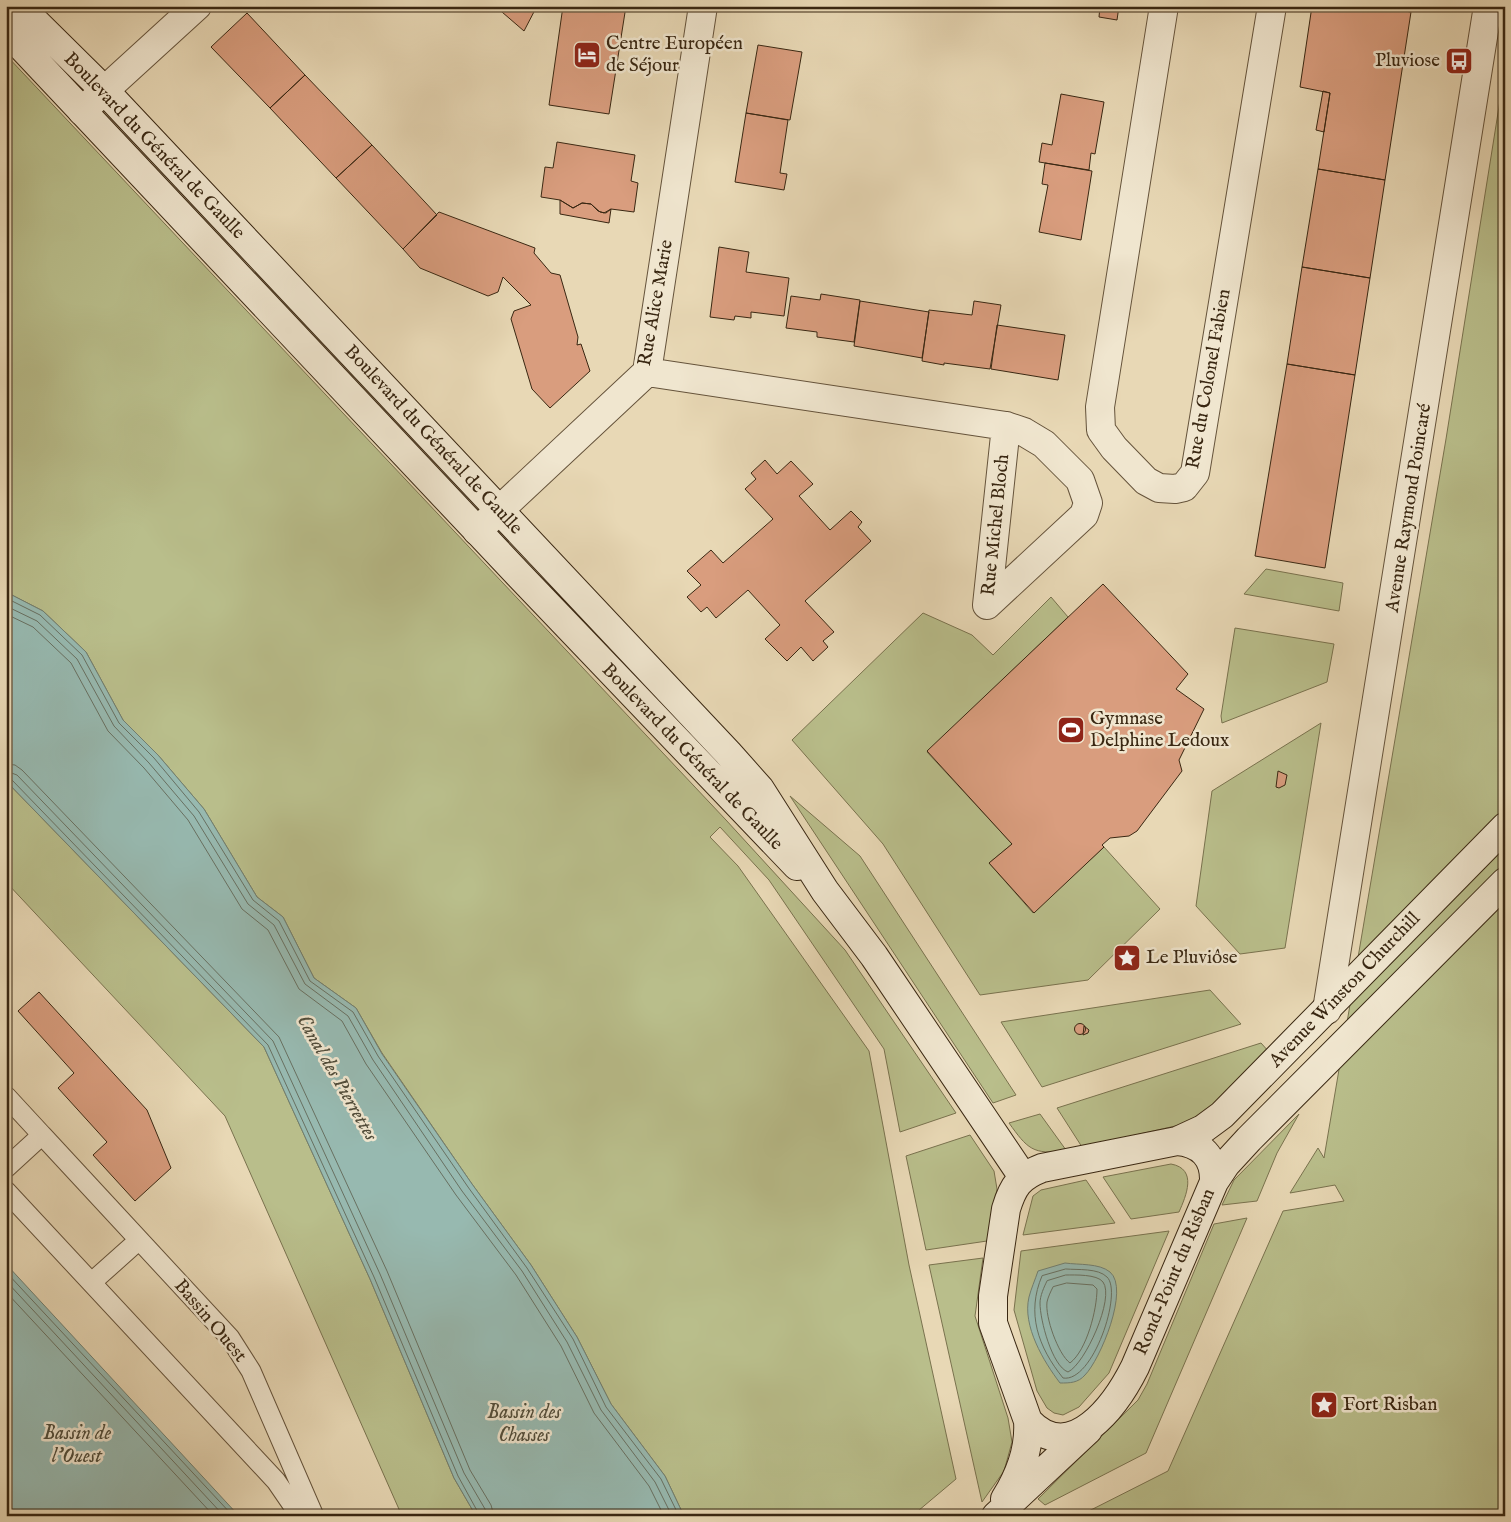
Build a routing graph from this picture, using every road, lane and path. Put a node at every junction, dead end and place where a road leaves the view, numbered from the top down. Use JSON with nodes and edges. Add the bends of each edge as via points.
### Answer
{"nodes":[{"id":1,"x":19,"y":6,"type":"edge"},
{"id":2,"x":197,"y":6,"type":"edge"},
{"id":3,"x":703,"y":6,"type":"edge"},
{"id":4,"x":1164,"y":6,"type":"edge"},
{"id":5,"x":1272,"y":6,"type":"edge"},
{"id":6,"x":1488,"y":6,"type":"edge"},
{"id":7,"x":6,"y":30,"type":"edge"},
{"id":8,"x":104,"y":90,"type":"junction"},
{"id":9,"x":82,"y":111,"type":"junction"},
{"id":10,"x":647,"y":372,"type":"junction"},
{"id":11,"x":1006,"y":426,"type":"junction"},
{"id":12,"x":498,"y":510,"type":"junction"},
{"id":13,"x":477,"y":531,"type":"junction"},
{"id":14,"x":1505,"y":827,"type":"edge"},
{"id":15,"x":1505,"y":882,"type":"edge"},
{"id":16,"x":824,"y":891,"type":"junction"},
{"id":17,"x":1327,"y":1010,"type":"junction"},
{"id":18,"x":6,"y":1096,"type":"edge"},
{"id":19,"x":42,"y":1135,"type":"junction"},
{"id":20,"x":1177,"y":1141,"type":"junction"},
{"id":21,"x":6,"y":1168,"type":"edge"},
{"id":22,"x":1023,"y":1177,"type":"junction"},
{"id":23,"x":1214,"y":1182,"type":"junction"},
{"id":24,"x":6,"y":1191,"type":"edge"},
{"id":25,"x":139,"y":1240,"type":"junction"},
{"id":26,"x":92,"y":1282,"type":"junction"},
{"id":27,"x":1028,"y":1421,"type":"junction"},
{"id":28,"x":1093,"y":1426,"type":"junction"},
{"id":29,"x":300,"y":1516,"type":"edge"},
{"id":30,"x":314,"y":1516,"type":"edge"},
{"id":31,"x":994,"y":1516,"type":"edge"}],
"edges":[{"from":1,"to":8,"type":"street","name":"Boulevard du Général de Gaulle"},
{"from":2,"to":8,"type":"street"},
{"from":3,"to":10,"type":"street","name":"Rue Alice Marie"},
{"from":4,"to":5,"type":"street","name":"Rue du Colonel Fabien","via":[[1100,407],[1101,430],[1114,448],[1146,481],[1158,488],[1175,489],[1184,487],[1194,473]]},
{"from":6,"to":17,"type":"street","name":"Avenue Raymond Poincaré"},
{"from":7,"to":9,"type":"street","name":"Boulevard du Général de Gaulle"},
{"from":8,"to":9,"type":"street"},
{"from":8,"to":12,"type":"street","name":"Boulevard du Général de Gaulle"},
{"from":9,"to":13,"type":"street","name":"Boulevard du Général de Gaulle"},
{"from":10,"to":11,"type":"street","name":"Rue Michel Bloch"},
{"from":10,"to":12,"type":"street","name":"Rue Alice Marie"},
{"from":11,"to":11,"type":"street","name":"Rue Michel Bloch","via":[[1000,486],[987,605],[1084,515],[1088,503],[1080,480],[1044,444]]},
{"from":12,"to":13,"type":"street","name":"Rue Alice Marie"},
{"from":12,"to":16,"type":"street","name":"Boulevard du Général de Gaulle","via":[[760,790]]},
{"from":13,"to":16,"type":"street","name":"Boulevard du Général de Gaulle","via":[[763,832]]},
{"from":14,"to":17,"type":"street","name":"Avenue Winston Churchill"},
{"from":15,"to":23,"type":"street","name":"Avenue Winston Churchill","via":[[1249,1139]]},
{"from":16,"to":22,"type":"street","name":"Boulevard du Général de Gaulle","via":[[874,956]]},
{"from":17,"to":20,"type":"street","name":"Avenue Winston Churchill","via":[[1222,1115]]},
{"from":18,"to":19,"type":"lane"},
{"from":19,"to":21,"type":"lane"},
{"from":19,"to":25,"type":"lane","name":"Bassin Ouest"},
{"from":20,"to":22,"type":"street","name":"Rond-Point du Risban","via":[[1042,1168]]},
{"from":20,"to":23,"type":"street","name":"Rond-Point du Risban","via":[[1203,1149],[1212,1164]]},
{"from":22,"to":27,"type":"street","via":[[1010,1196],[1006,1209],[992,1310],[997,1336]]},
{"from":23,"to":28,"type":"street","name":"Rond-Point du Risban","via":[[1135,1367],[1119,1394]]},
{"from":24,"to":26,"type":"lane"},
{"from":25,"to":26,"type":"lane"},
{"from":25,"to":30,"type":"lane","name":"Bassin Ouest","via":[[242,1353]]},
{"from":26,"to":29,"type":"lane","via":[[276,1481]]},
{"from":27,"to":28,"type":"street","name":"Rond-Point du Risban","via":[[1040,1432],[1058,1438]]},
{"from":27,"to":31,"type":"street","via":[[1029,1437],[1022,1467]]},
{"from":28,"to":31,"type":"street"}]}
